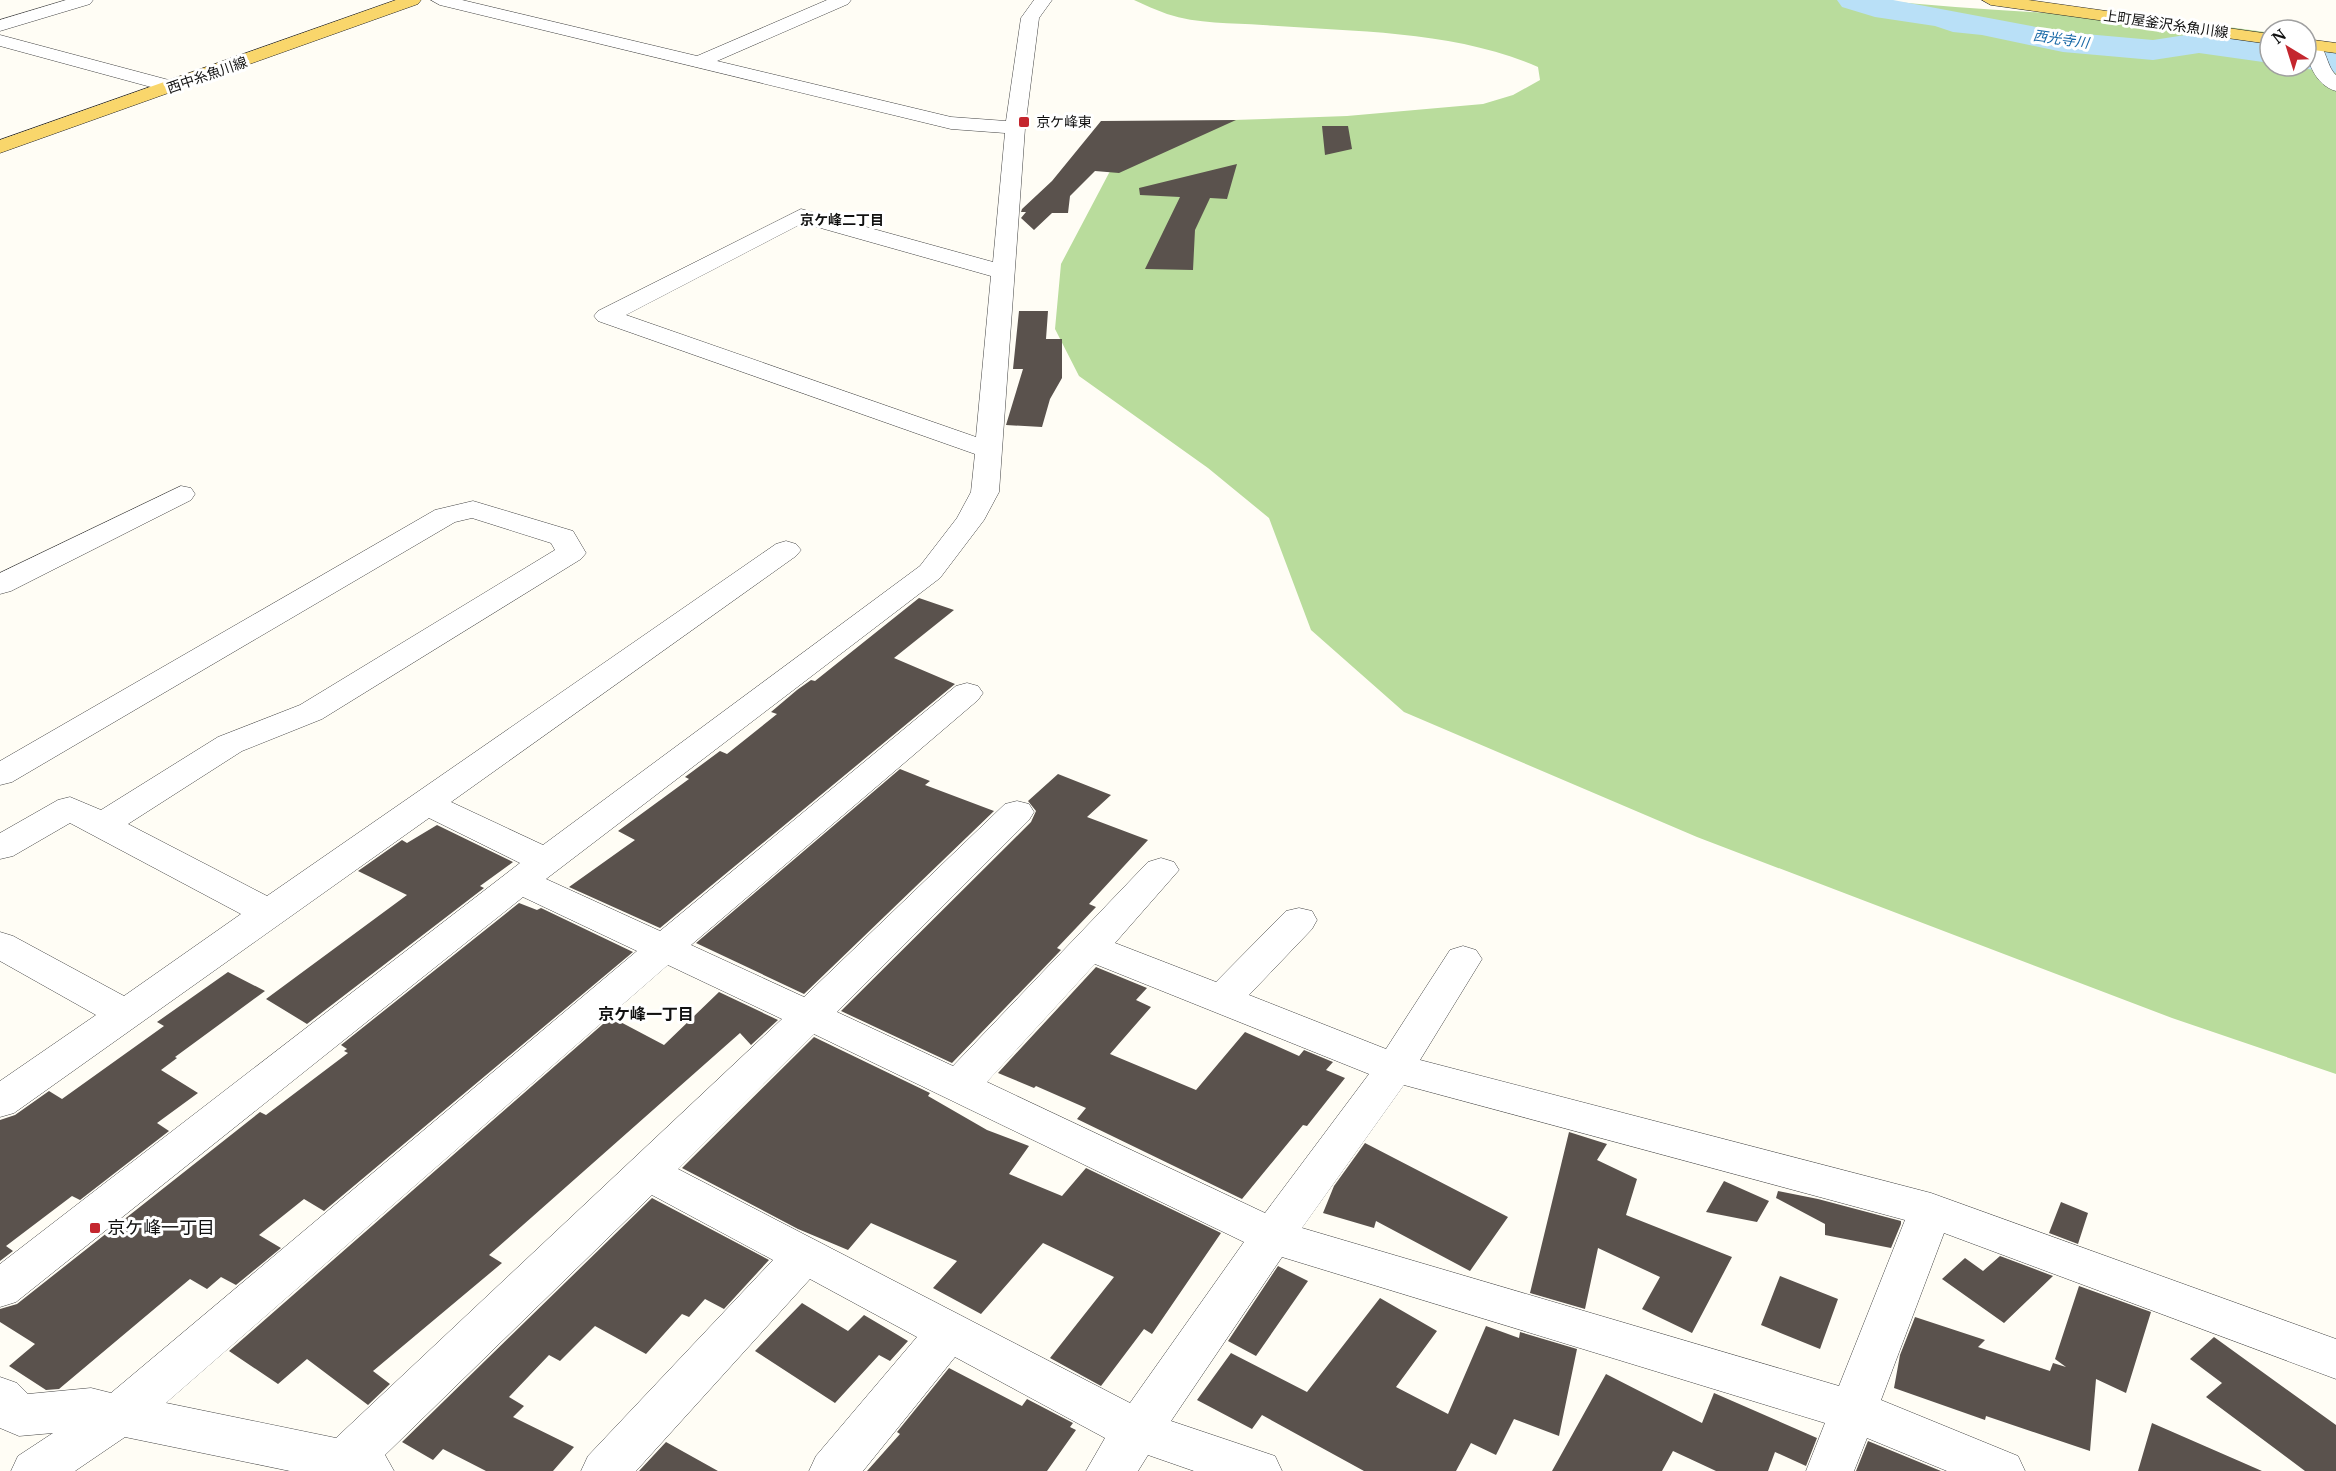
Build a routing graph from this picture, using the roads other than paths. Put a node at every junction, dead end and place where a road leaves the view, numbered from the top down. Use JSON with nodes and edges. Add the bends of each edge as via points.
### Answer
{"nodes":[{"id":1,"x":84,"y":0,"type":"edge"},
{"id":2,"x":412,"y":0,"type":"edge"},
{"id":3,"x":440,"y":0,"type":"edge"},
{"id":4,"x":842,"y":0,"type":"edge"},
{"id":5,"x":1020,"y":0,"type":"edge"},
{"id":6,"x":1990,"y":0,"type":"edge"},
{"id":7,"x":1041,"y":2,"type":"edge"},
{"id":8,"x":0,"y":26,"type":"edge"},
{"id":9,"x":2258,"y":37,"type":"edge"},
{"id":10,"x":0,"y":40,"type":"edge"},
{"id":11,"x":2318,"y":46,"type":"edge"},
{"id":12,"x":2336,"y":48,"type":"edge"},
{"id":13,"x":701,"y":61,"type":"junction"},
{"id":14,"x":2318,"y":63,"type":"edge"},
{"id":15,"x":2336,"y":85,"type":"edge"},
{"id":16,"x":173,"y":87,"type":"junction"},
{"id":17,"x":1015,"y":128,"type":"junction"},
{"id":18,"x":0,"y":147,"type":"edge"},
{"id":19,"x":1004,"y":272,"type":"junction"},
{"id":20,"x":988,"y":450,"type":"junction"},
{"id":21,"x":181,"y":494,"type":"dead end"},
{"id":22,"x":786,"y":550,"type":"dead end"},
{"id":23,"x":0,"y":585,"type":"edge"},
{"id":24,"x":967,"y":693,"type":"dead end"},
{"id":25,"x":0,"y":775,"type":"edge"},
{"id":26,"x":426,"y":803,"type":"junction"},
{"id":27,"x":1017,"y":813,"type":"dead end"},
{"id":28,"x":104,"y":825,"type":"junction"},
{"id":29,"x":0,"y":848,"type":"edge"},
{"id":30,"x":1161,"y":870,"type":"dead end"},
{"id":31,"x":533,"y":872,"type":"junction"},
{"id":32,"x":269,"y":913,"type":"junction"},
{"id":33,"x":1299,"y":920,"type":"dead end"},
{"id":34,"x":0,"y":945,"type":"edge"},
{"id":35,"x":1089,"y":947,"type":"junction"},
{"id":36,"x":664,"y":948,"type":"junction"},
{"id":37,"x":1463,"y":959,"type":"dead end"},
{"id":38,"x":1222,"y":999,"type":"junction"},
{"id":39,"x":126,"y":1014,"type":"junction"},
{"id":40,"x":809,"y":1015,"type":"junction"},
{"id":41,"x":1395,"y":1068,"type":"junction"},
{"id":42,"x":958,"y":1087,"type":"junction"},
{"id":43,"x":0,"y":1102,"type":"edge"},
{"id":44,"x":648,"y":1173,"type":"junction"},
{"id":45,"x":1931,"y":1210,"type":"junction"},
{"id":46,"x":1272,"y":1236,"type":"junction"},
{"id":47,"x":805,"y":1255,"type":"junction"},
{"id":48,"x":0,"y":1289,"type":"edge"},
{"id":49,"x":950,"y":1330,"type":"junction"},
{"id":50,"x":2336,"y":1359,"type":"edge"},
{"id":51,"x":0,"y":1397,"type":"edge"},
{"id":52,"x":1854,"y":1411,"type":"junction"},
{"id":53,"x":119,"y":1415,"type":"junction"},
{"id":54,"x":1138,"y":1431,"type":"junction"},
{"id":55,"x":358,"y":1466,"type":"edge"},
{"id":56,"x":34,"y":1471,"type":"edge"},
{"id":57,"x":605,"y":1471,"type":"edge"},
{"id":58,"x":833,"y":1471,"type":"edge"},
{"id":59,"x":1110,"y":1471,"type":"edge"},
{"id":60,"x":1258,"y":1471,"type":"edge"},
{"id":61,"x":1830,"y":1471,"type":"edge"},
{"id":62,"x":2001,"y":1471,"type":"edge"}],
"edges":[{"from":1,"to":8,"type":"street"},
{"from":2,"to":16,"type":"main road","name":"西中糸魚川線"},
{"from":3,"to":13,"type":"street"},
{"from":4,"to":13,"type":"street"},
{"from":5,"to":7,"type":"street"},
{"from":6,"to":9,"type":"main road","name":"上町屋釜沢糸魚川線"},
{"from":7,"to":17,"type":"street","via":[[1030,18]]},
{"from":10,"to":16,"type":"street"},
{"from":11,"to":12,"type":"main road"},
{"from":13,"to":17,"type":"street","via":[[951,123]]},
{"from":14,"to":15,"type":"street"},
{"from":16,"to":18,"type":"main road","name":"西中糸魚川線"},
{"from":17,"to":19,"type":"street"},
{"from":19,"to":20,"type":"street"},
{"from":19,"to":20,"type":"street","via":[[801,216],[606,316]]},
{"from":20,"to":31,"type":"street","via":[[985,492],[970,520],[930,572]]},
{"from":21,"to":23,"type":"street"},
{"from":22,"to":26,"type":"street"},
{"from":24,"to":36,"type":"street"},
{"from":25,"to":28,"type":"street","via":[[444,516],[473,509],[563,537],[571,553],[310,712],[230,744]]},
{"from":26,"to":31,"type":"street"},
{"from":26,"to":32,"type":"street"},
{"from":27,"to":40,"type":"street"},
{"from":28,"to":29,"type":"street","via":[[70,808]]},
{"from":28,"to":32,"type":"street"},
{"from":30,"to":35,"type":"street"},
{"from":31,"to":36,"type":"street"},
{"from":31,"to":48,"type":"street"},
{"from":32,"to":39,"type":"street"},
{"from":33,"to":38,"type":"street"},
{"from":34,"to":39,"type":"street"},
{"from":35,"to":38,"type":"street"},
{"from":35,"to":42,"type":"street"},
{"from":36,"to":40,"type":"street"},
{"from":36,"to":53,"type":"street"},
{"from":37,"to":41,"type":"street"},
{"from":38,"to":41,"type":"street"},
{"from":39,"to":43,"type":"street"},
{"from":40,"to":42,"type":"street"},
{"from":40,"to":44,"type":"street"},
{"from":41,"to":45,"type":"street"},
{"from":41,"to":46,"type":"street"},
{"from":42,"to":46,"type":"street"},
{"from":44,"to":47,"type":"street"},
{"from":44,"to":55,"type":"street"},
{"from":45,"to":50,"type":"street"},
{"from":45,"to":52,"type":"street"},
{"from":46,"to":52,"type":"street"},
{"from":46,"to":54,"type":"street"},
{"from":47,"to":49,"type":"street"},
{"from":47,"to":57,"type":"street"},
{"from":49,"to":54,"type":"street"},
{"from":49,"to":58,"type":"street"},
{"from":51,"to":53,"type":"street","via":[[19,1416],[91,1409]]},
{"from":52,"to":61,"type":"street"},
{"from":52,"to":62,"type":"street"},
{"from":53,"to":55,"type":"street"},
{"from":53,"to":56,"type":"street"},
{"from":54,"to":59,"type":"street"},
{"from":54,"to":60,"type":"street"}]}
